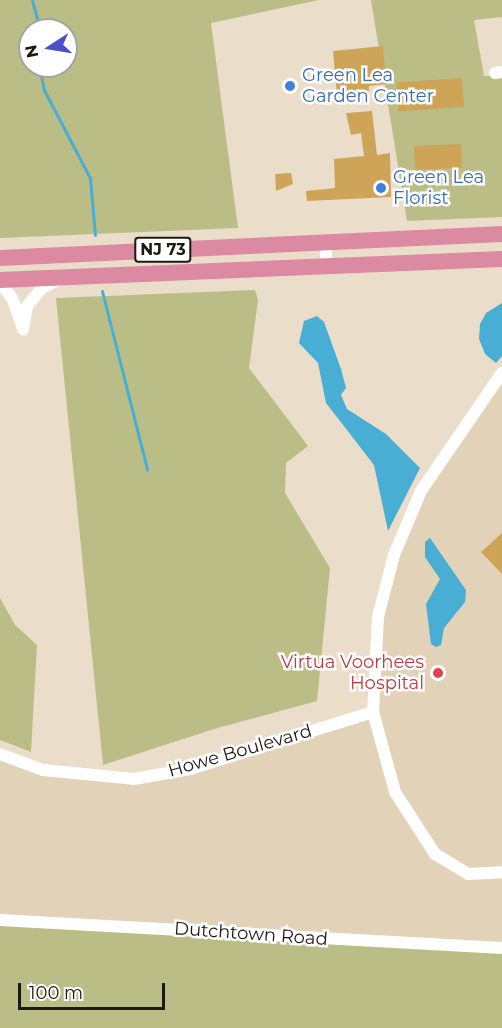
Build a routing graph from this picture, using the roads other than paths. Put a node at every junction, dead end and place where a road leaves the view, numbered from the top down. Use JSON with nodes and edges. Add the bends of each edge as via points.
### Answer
{"nodes":[{"id":1,"x":502,"y":234,"type":"edge"},
{"id":2,"x":326,"y":243,"type":"junction"},
{"id":3,"x":0,"y":258,"type":"edge"},
{"id":4,"x":502,"y":259,"type":"edge"},
{"id":5,"x":326,"y":266,"type":"junction"},
{"id":6,"x":60,"y":279,"type":"junction"},
{"id":7,"x":0,"y":281,"type":"edge"},
{"id":8,"x":502,"y":374,"type":"edge"},
{"id":9,"x":373,"y":712,"type":"junction"},
{"id":10,"x":0,"y":754,"type":"edge"},
{"id":11,"x":502,"y":872,"type":"edge"},
{"id":12,"x":0,"y":920,"type":"edge"},
{"id":13,"x":502,"y":948,"type":"edge"}],
"edges":[{"from":1,"to":2,"type":"highway","number":"NJ 73"},
{"from":2,"to":3,"type":"highway","number":"NJ 73"},
{"from":2,"to":5,"type":"street"},
{"from":4,"to":5,"type":"highway","number":"NJ 73"},
{"from":5,"to":6,"type":"highway","number":"NJ 73"},
{"from":6,"to":7,"type":"highway","number":"NJ 73"},
{"from":6,"to":7,"type":"street","via":[[42,288],[27,306],[23,329],[13,300]]},
{"from":8,"to":9,"type":"street","via":[[436,466],[402,535],[378,616]]},
{"from":9,"to":10,"type":"street","name":"Howe Boulevard","via":[[189,769],[134,779],[43,770]]},
{"from":9,"to":11,"type":"street","via":[[395,792],[435,854],[468,873]]},
{"from":12,"to":13,"type":"street","name":"Dutchtown Road"}]}
